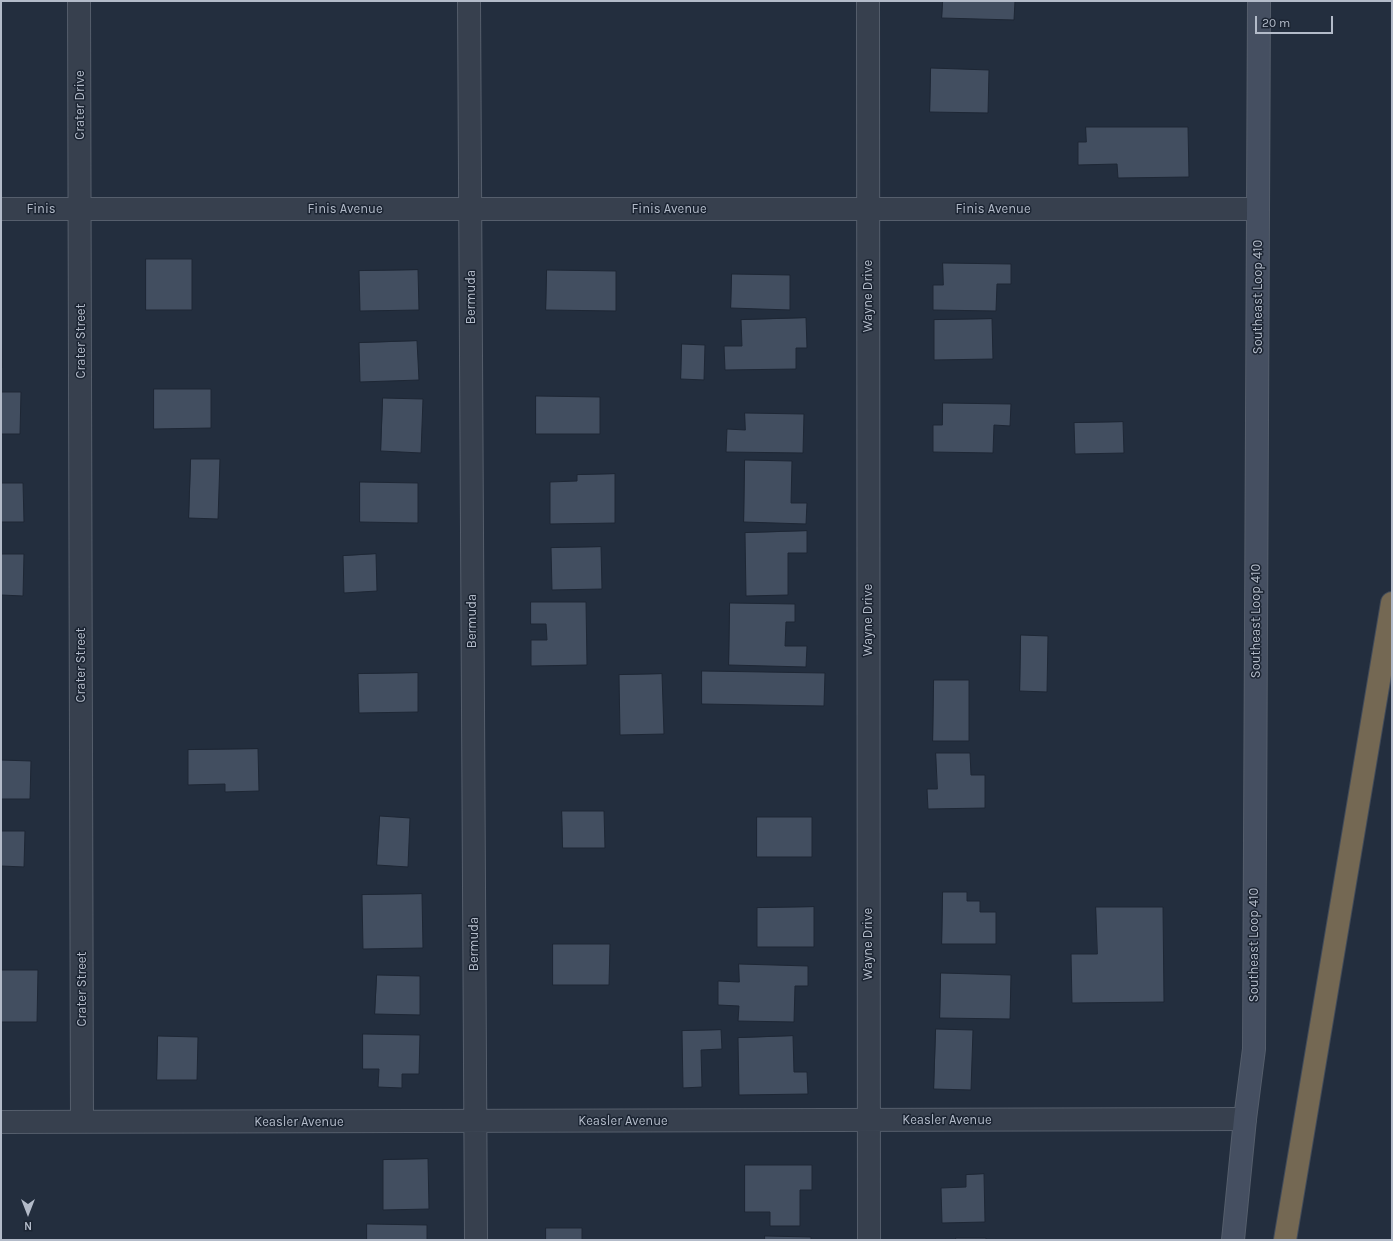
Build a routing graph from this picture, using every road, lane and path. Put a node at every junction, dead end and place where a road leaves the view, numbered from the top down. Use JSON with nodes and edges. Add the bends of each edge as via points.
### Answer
{"nodes":[{"id":1,"x":79,"y":1,"type":"edge"},
{"id":2,"x":469,"y":1,"type":"edge"},
{"id":3,"x":868,"y":1,"type":"edge"},
{"id":4,"x":1259,"y":1,"type":"edge"},
{"id":5,"x":1,"y":209,"type":"edge"},
{"id":6,"x":80,"y":209,"type":"junction"},
{"id":7,"x":470,"y":209,"type":"junction"},
{"id":8,"x":868,"y":209,"type":"junction"},
{"id":9,"x":1258,"y":209,"type":"junction"},
{"id":10,"x":1392,"y":603,"type":"edge"},
{"id":11,"x":1245,"y":1119,"type":"junction"},
{"id":12,"x":868,"y":1121,"type":"junction"},
{"id":13,"x":1,"y":1122,"type":"edge"},
{"id":14,"x":82,"y":1122,"type":"junction"},
{"id":15,"x":475,"y":1122,"type":"junction"},
{"id":16,"x":476,"y":1240,"type":"edge"},
{"id":17,"x":869,"y":1240,"type":"edge"},
{"id":18,"x":1233,"y":1240,"type":"edge"},
{"id":19,"x":1285,"y":1240,"type":"edge"}],
"edges":[{"from":1,"to":6,"type":"street","name":"Crater Drive"},
{"from":2,"to":7,"type":"street","name":"Bermuda"},
{"from":3,"to":8,"type":"street","name":"Wayne Drive"},
{"from":4,"to":9,"type":"main road","name":"Southeast Loop 410"},
{"from":5,"to":6,"type":"street","name":"Finis"},
{"from":6,"to":7,"type":"street","name":"Finis Avenue"},
{"from":6,"to":14,"type":"street","name":"Crater Street"},
{"from":7,"to":8,"type":"street","name":"Finis Avenue"},
{"from":7,"to":15,"type":"street","name":"Bermuda"},
{"from":8,"to":9,"type":"street","name":"Finis Avenue"},
{"from":8,"to":12,"type":"street","name":"Wayne Drive"},
{"from":9,"to":11,"type":"main road","name":"Southeast Loop 410","via":[[1254,1049]]},
{"from":10,"to":19,"type":"highway"},
{"from":11,"to":12,"type":"street","name":"Keasler Avenue"},
{"from":11,"to":18,"type":"main road","name":"Southeast Loop 410"},
{"from":12,"to":15,"type":"street","name":"Keasler Avenue"},
{"from":12,"to":17,"type":"street","name":"Wayne Drive"},
{"from":13,"to":14,"type":"street","name":"Keasler Avenue"},
{"from":14,"to":15,"type":"street","name":"Keasler Avenue"},
{"from":15,"to":16,"type":"street","name":"Bermuda"}]}
